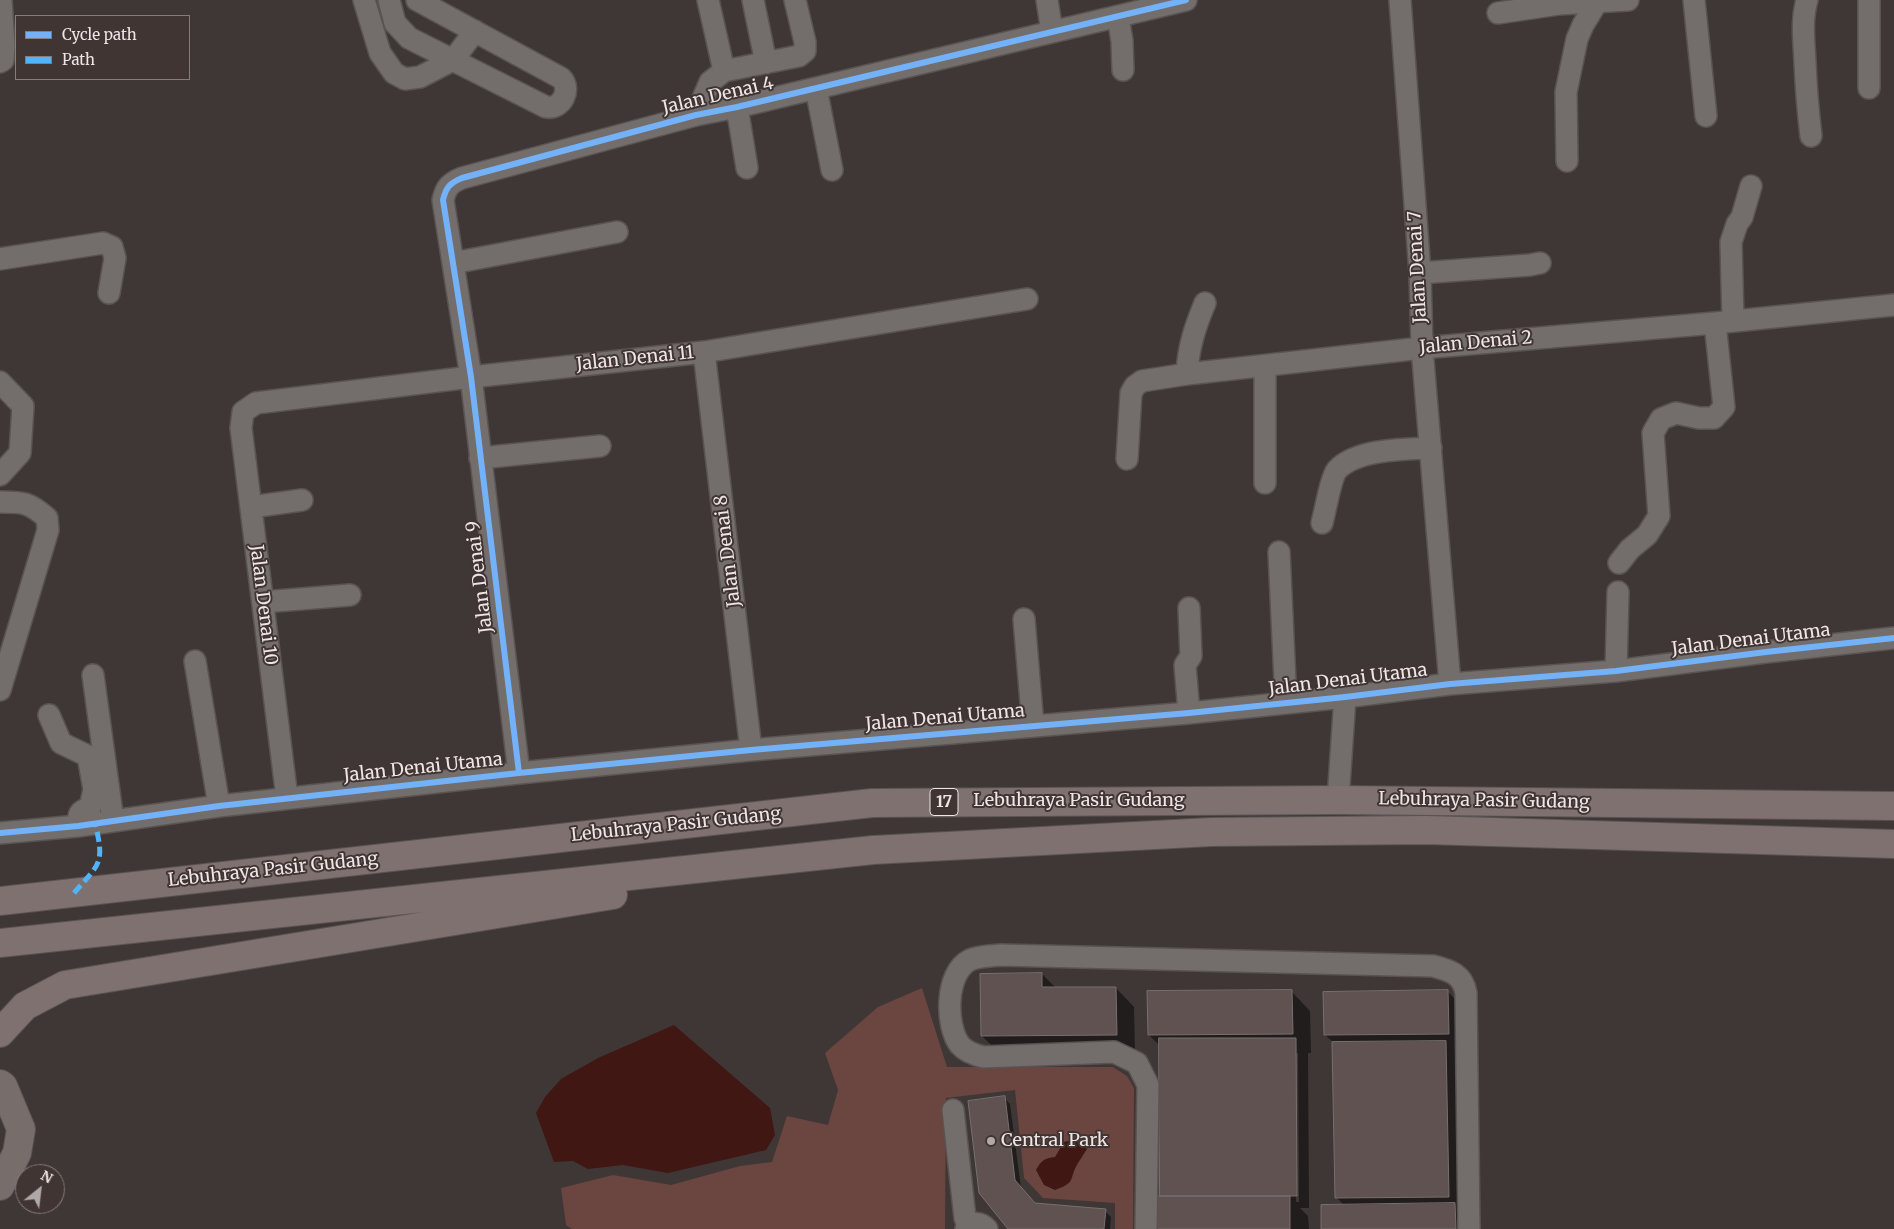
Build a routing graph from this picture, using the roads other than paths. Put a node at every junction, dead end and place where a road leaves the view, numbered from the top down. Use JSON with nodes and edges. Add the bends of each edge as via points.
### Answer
{"nodes":[{"id":1,"x":1,"y":0,"type":"edge"},
{"id":2,"x":364,"y":0,"type":"edge"},
{"id":3,"x":389,"y":0,"type":"edge"},
{"id":4,"x":417,"y":0,"type":"edge"},
{"id":5,"x":708,"y":0,"type":"edge"},
{"id":6,"x":753,"y":0,"type":"edge"},
{"id":7,"x":795,"y":0,"type":"edge"},
{"id":8,"x":1047,"y":0,"type":"edge"},
{"id":9,"x":1400,"y":0,"type":"edge"},
{"id":10,"x":1628,"y":0,"type":"edge"},
{"id":11,"x":1694,"y":0,"type":"edge"},
{"id":12,"x":1807,"y":0,"type":"edge"},
{"id":13,"x":1868,"y":0,"type":"edge"},
{"id":14,"x":1175,"y":2,"type":"edge"},
{"id":15,"x":1597,"y":2,"type":"junction"},
{"id":16,"x":1498,"y":13,"type":"dead end"},
{"id":17,"x":1118,"y":17,"type":"junction"},
{"id":18,"x":474,"y":31,"type":"junction"},
{"id":19,"x":1052,"y":32,"type":"junction"},
{"id":20,"x":453,"y":60,"type":"junction"},
{"id":21,"x":0,"y":62,"type":"edge"},
{"id":22,"x":766,"y":63,"type":"junction"},
{"id":23,"x":1123,"y":70,"type":"dead end"},
{"id":24,"x":724,"y":71,"type":"junction"},
{"id":25,"x":816,"y":88,"type":"junction"},
{"id":26,"x":1869,"y":88,"type":"dead end"},
{"id":27,"x":737,"y":107,"type":"junction"},
{"id":28,"x":696,"y":115,"type":"junction"},
{"id":29,"x":1706,"y":116,"type":"dead end"},
{"id":30,"x":1811,"y":136,"type":"dead end"},
{"id":31,"x":1567,"y":161,"type":"dead end"},
{"id":32,"x":747,"y":168,"type":"dead end"},
{"id":33,"x":832,"y":170,"type":"dead end"},
{"id":34,"x":1751,"y":186,"type":"dead end"},
{"id":35,"x":617,"y":232,"type":"dead end"},
{"id":36,"x":0,"y":259,"type":"edge"},
{"id":37,"x":453,"y":263,"type":"junction"},
{"id":38,"x":1540,"y":263,"type":"dead end"},
{"id":39,"x":1420,"y":274,"type":"junction"},
{"id":40,"x":109,"y":293,"type":"dead end"},
{"id":41,"x":1027,"y":300,"type":"dead end"},
{"id":42,"x":1205,"y":303,"type":"dead end"},
{"id":43,"x":1894,"y":305,"type":"edge"},
{"id":44,"x":1724,"y":322,"type":"junction"},
{"id":45,"x":1422,"y":348,"type":"junction"},
{"id":46,"x":704,"y":352,"type":"junction"},
{"id":47,"x":1265,"y":366,"type":"junction"},
{"id":48,"x":1187,"y":374,"type":"junction"},
{"id":49,"x":471,"y":377,"type":"junction"},
{"id":50,"x":0,"y":382,"type":"edge"},
{"id":51,"x":243,"y":412,"type":"joint"},
{"id":52,"x":600,"y":446,"type":"dead end"},
{"id":53,"x":1430,"y":448,"type":"junction"},
{"id":54,"x":480,"y":458,"type":"junction"},
{"id":55,"x":1127,"y":459,"type":"dead end"},
{"id":56,"x":0,"y":475,"type":"edge"},
{"id":57,"x":1266,"y":483,"type":"dead end"},
{"id":58,"x":302,"y":500,"type":"dead end"},
{"id":59,"x":0,"y":502,"type":"edge"},
{"id":60,"x":251,"y":507,"type":"junction"},
{"id":61,"x":1322,"y":523,"type":"dead end"},
{"id":62,"x":1279,"y":552,"type":"dead end"},
{"id":63,"x":1618,"y":563,"type":"dead end"},
{"id":64,"x":1618,"y":592,"type":"dead end"},
{"id":65,"x":350,"y":595,"type":"dead end"},
{"id":66,"x":263,"y":602,"type":"junction"},
{"id":67,"x":1189,"y":608,"type":"dead end"},
{"id":68,"x":1024,"y":619,"type":"dead end"},
{"id":69,"x":1894,"y":638,"type":"edge"},
{"id":70,"x":195,"y":661,"type":"dead end"},
{"id":71,"x":1616,"y":671,"type":"junction"},
{"id":72,"x":94,"y":675,"type":"dead end"},
{"id":73,"x":1450,"y":684,"type":"junction"},
{"id":74,"x":0,"y":690,"type":"edge"},
{"id":75,"x":1345,"y":697,"type":"junction"},
{"id":76,"x":1286,"y":703,"type":"junction"},
{"id":77,"x":1189,"y":713,"type":"junction"},
{"id":78,"x":50,"y":715,"type":"dead end"},
{"id":79,"x":1033,"y":726,"type":"junction"},
{"id":80,"x":752,"y":750,"type":"junction"},
{"id":81,"x":519,"y":772,"type":"junction"},
{"id":82,"x":287,"y":798,"type":"junction"},
{"id":83,"x":1338,"y":800,"type":"junction"},
{"id":84,"x":219,"y":806,"type":"junction"},
{"id":85,"x":1894,"y":806,"type":"edge"},
{"id":86,"x":113,"y":821,"type":"junction"},
{"id":87,"x":78,"y":826,"type":"junction"},
{"id":88,"x":0,"y":834,"type":"edge"},
{"id":89,"x":1894,"y":844,"type":"edge"},
{"id":90,"x":873,"y":850,"type":"junction"},
{"id":91,"x":0,"y":901,"type":"edge"},
{"id":92,"x":0,"y":943,"type":"edge"},
{"id":93,"x":0,"y":1033,"type":"edge"},
{"id":94,"x":0,"y":1084,"type":"edge"},
{"id":95,"x":953,"y":1110,"type":"dead end"},
{"id":96,"x":0,"y":1186,"type":"edge"},
{"id":97,"x":974,"y":1228,"type":"edge"},
{"id":98,"x":1146,"y":1229,"type":"edge"},
{"id":99,"x":1469,"y":1229,"type":"edge"}],
"edges":[{"from":1,"to":21,"type":"street","via":[[4,45]]},
{"from":2,"to":20,"type":"street","via":[[380,53],[394,73],[405,79],[420,77]]},
{"from":3,"to":20,"type":"street","via":[[395,23],[409,38]]},
{"from":4,"to":18,"type":"street"},
{"from":5,"to":24,"type":"street"},
{"from":6,"to":22,"type":"street"},
{"from":7,"to":22,"type":"street","via":[[805,51],[799,56]]},
{"from":8,"to":19,"type":"street"},
{"from":9,"to":39,"type":"street","name":"Jalan Denai 7"},
{"from":10,"to":15,"type":"street"},
{"from":11,"to":29,"type":"street"},
{"from":12,"to":30,"type":"street","via":[[1803,41]]},
{"from":13,"to":26,"type":"street"},
{"from":14,"to":17,"type":"street","name":"Jalan Denai 4"},
{"from":15,"to":16,"type":"street"},
{"from":15,"to":31,"type":"street","via":[[1577,39],[1566,92]]},
{"from":17,"to":19,"type":"street","name":"Jalan Denai 4"},
{"from":17,"to":23,"type":"street"},
{"from":18,"to":20,"type":"street"},
{"from":18,"to":20,"type":"street","via":[[561,78],[567,88],[561,102],[552,108],[546,107]]},
{"from":19,"to":25,"type":"street","name":"Jalan Denai 4"},
{"from":22,"to":24,"type":"street"},
{"from":24,"to":28,"type":"street","via":[[710,82]]},
{"from":25,"to":27,"type":"street","name":"Jalan Denai 4"},
{"from":25,"to":33,"type":"street"},
{"from":27,"to":28,"type":"street","name":"Jalan Denai 4"},
{"from":27,"to":32,"type":"street"},
{"from":28,"to":37,"type":"street","name":"Jalan Denai 4","via":[[452,182],[443,200]]},
{"from":34,"to":44,"type":"street","via":[[1731,242]]},
{"from":35,"to":37,"type":"street"},
{"from":36,"to":40,"type":"street","via":[[102,243],[112,247],[115,258]]},
{"from":37,"to":49,"type":"street","name":"Jalan Denai 4"},
{"from":38,"to":39,"type":"street"},
{"from":39,"to":45,"type":"street","name":"Jalan Denai 7"},
{"from":41,"to":46,"type":"street","name":"Jalan Denai 11"},
{"from":42,"to":48,"type":"street","via":[[1192,338]]},
{"from":43,"to":44,"type":"street","name":"Jalan Denai 2"},
{"from":44,"to":45,"type":"street","name":"Jalan Denai 2"},
{"from":44,"to":63,"type":"street","via":[[1724,407],[1714,418],[1676,413],[1661,419],[1653,433],[1659,516],[1647,535]]},
{"from":45,"to":47,"type":"street","name":"Jalan Denai 2"},
{"from":45,"to":53,"type":"street","name":"Jalan Denai 7"},
{"from":46,"to":49,"type":"street","name":"Jalan Denai 11"},
{"from":46,"to":80,"type":"street","name":"Jalan Denai 8"},
{"from":47,"to":48,"type":"street","name":"Jalan Denai 2"},
{"from":47,"to":57,"type":"street"},
{"from":48,"to":55,"type":"street","name":"Jalan Denai 2","via":[[1142,381],[1135,386],[1130,403]]},
{"from":49,"to":51,"type":"street","name":"Jalan Denai 11","via":[[256,403]]},
{"from":49,"to":54,"type":"street","name":"Jalan Denai 9"},
{"from":50,"to":56,"type":"street","via":[[23,406],[20,453]]},
{"from":51,"to":60,"type":"street","name":"Jalan Denai 10","via":[[241,428]]},
{"from":52,"to":54,"type":"street"},
{"from":53,"to":61,"type":"street","via":[[1364,455],[1336,471]]},
{"from":53,"to":73,"type":"street","name":"Jalan Denai 7"},
{"from":54,"to":81,"type":"street","name":"Jalan Denai 9"},
{"from":58,"to":60,"type":"street"},
{"from":59,"to":74,"type":"street","via":[[23,502],[37,508],[47,518],[48,530]]},
{"from":60,"to":66,"type":"street","name":"Jalan Denai 10"},
{"from":62,"to":76,"type":"street"},
{"from":64,"to":71,"type":"street"},
{"from":65,"to":66,"type":"street"},
{"from":66,"to":82,"type":"street","name":"Jalan Denai 10"},
{"from":67,"to":77,"type":"street","via":[[1192,656],[1185,665]]},
{"from":68,"to":79,"type":"street"},
{"from":69,"to":71,"type":"street","name":"Jalan Denai Utama"},
{"from":70,"to":84,"type":"street"},
{"from":71,"to":73,"type":"street","name":"Jalan Denai Utama"},
{"from":72,"to":86,"type":"street"},
{"from":73,"to":75,"type":"street","name":"Jalan Denai Utama"},
{"from":75,"to":76,"type":"street","name":"Jalan Denai Utama"},
{"from":75,"to":83,"type":"street"},
{"from":76,"to":77,"type":"street","name":"Jalan Denai Utama"},
{"from":77,"to":79,"type":"street","name":"Jalan Denai Utama"},
{"from":78,"to":87,"type":"street","via":[[61,743],[88,756],[94,789],[90,808],[78,814]]},
{"from":79,"to":80,"type":"street","name":"Jalan Denai Utama"},
{"from":80,"to":81,"type":"street","name":"Jalan Denai Utama"},
{"from":81,"to":82,"type":"street","name":"Jalan Denai Utama"},
{"from":82,"to":84,"type":"street","name":"Jalan Denai Utama"},
{"from":83,"to":85,"type":"highway","name":"Lebuhraya Pasir Gudang","number":"17"},
{"from":83,"to":91,"type":"highway","name":"Lebuhraya Pasir Gudang","number":"17","via":[[872,802]]},
{"from":84,"to":86,"type":"street","name":"Jalan Denai Utama"},
{"from":86,"to":87,"type":"street","name":"Jalan Denai Utama"},
{"from":87,"to":88,"type":"street","name":"Jalan Denai Utama"},
{"from":89,"to":90,"type":"highway","name":"Lebuhraya Pasir Gudang","via":[[1417,830],[1211,832]]},
{"from":90,"to":92,"type":"highway","name":"Lebuhraya Pasir Gudang"},
{"from":90,"to":93,"type":"highway","via":[[65,985],[25,1006]]},
{"from":94,"to":96,"type":"main road","via":[[21,1129],[16,1153]]},
{"from":95,"to":97,"type":"street","via":[[965,1218]]},
{"from":98,"to":99,"type":"street","via":[[1148,1085],[1137,1063],[1114,1052],[984,1057],[972,1054],[960,1046],[955,1036],[950,1000],[952,982],[969,960],[1001,955],[1423,965],[1449,970],[1465,984],[1466,993]]}]}
